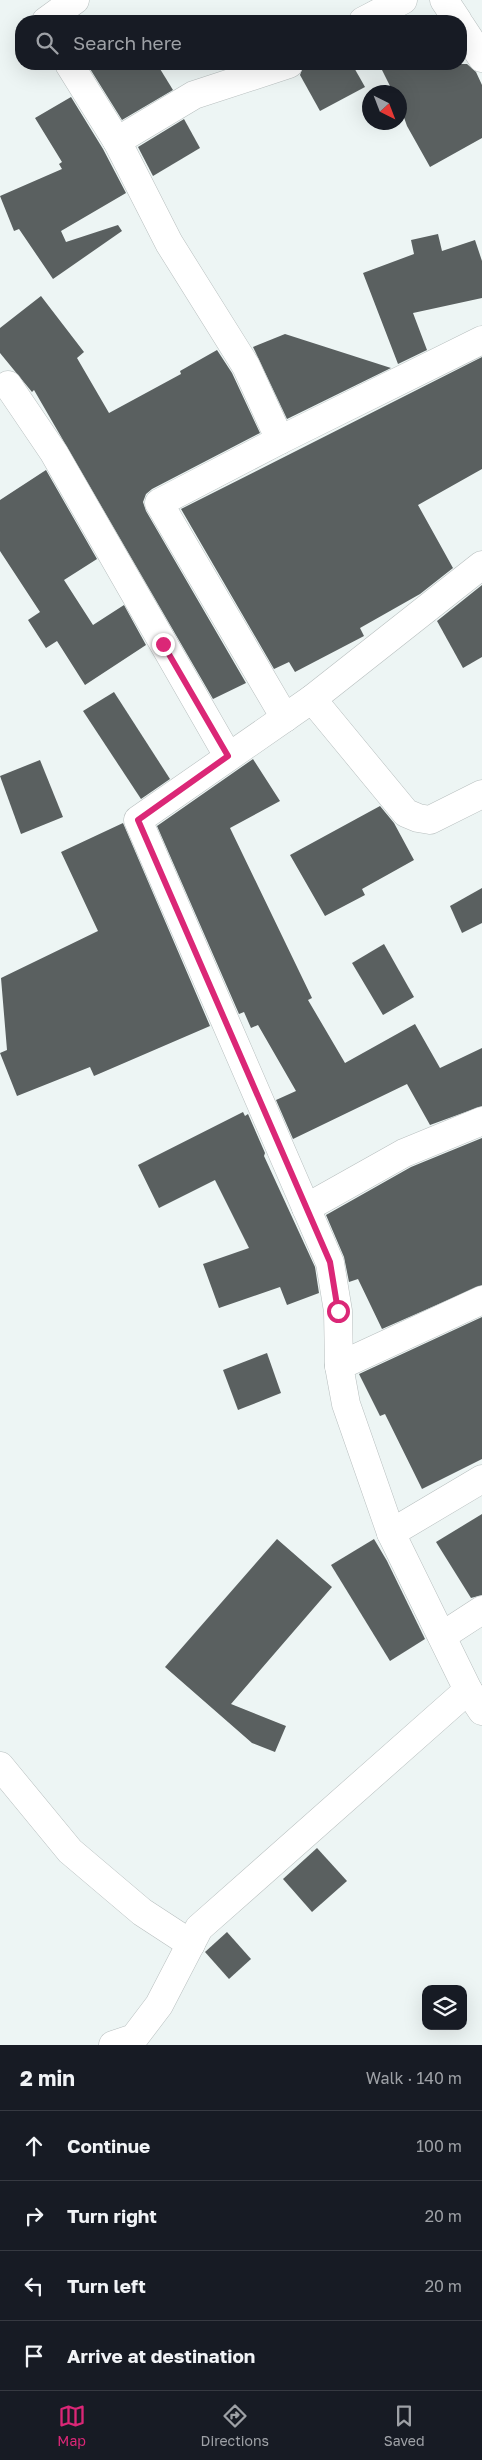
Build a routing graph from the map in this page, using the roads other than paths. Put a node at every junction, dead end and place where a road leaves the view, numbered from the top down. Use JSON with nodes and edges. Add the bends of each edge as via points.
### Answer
{"nodes":[{"id":1,"x":75,"y":0,"type":"edge"},
{"id":2,"x":403,"y":0,"type":"edge"},
{"id":3,"x":444,"y":0,"type":"edge"},
{"id":4,"x":54,"y":15,"type":"edge"},
{"id":5,"x":374,"y":15,"type":"edge"},
{"id":6,"x":454,"y":15,"type":"edge"},
{"id":7,"x":467,"y":35,"type":"edge"},
{"id":8,"x":482,"y":58,"type":"edge"},
{"id":9,"x":73,"y":70,"type":"edge"},
{"id":10,"x":271,"y":70,"type":"edge"},
{"id":11,"x":117,"y":141,"type":"junction"},
{"id":12,"x":482,"y":340,"type":"edge"},
{"id":13,"x":8,"y":385,"type":"dead end"},
{"id":14,"x":280,"y":440,"type":"junction"},
{"id":15,"x":482,"y":565,"type":"edge"},
{"id":16,"x":312,"y":700,"type":"junction"},
{"id":17,"x":285,"y":718,"type":"junction"},
{"id":18,"x":228,"y":756,"type":"junction"},
{"id":19,"x":478,"y":803,"type":"edge"},
{"id":20,"x":482,"y":1121,"type":"edge"},
{"id":21,"x":306,"y":1208,"type":"junction"},
{"id":22,"x":482,"y":1300,"type":"edge"},
{"id":23,"x":339,"y":1366,"type":"junction"},
{"id":24,"x":482,"y":1479,"type":"edge"},
{"id":25,"x":391,"y":1533,"type":"junction"},
{"id":26,"x":482,"y":1610,"type":"edge"},
{"id":27,"x":442,"y":1636,"type":"junction"},
{"id":28,"x":475,"y":1700,"type":"edge"},
{"id":29,"x":0,"y":1766,"type":"edge"},
{"id":30,"x":195,"y":1936,"type":"junction"},
{"id":31,"x":113,"y":2045,"type":"edge"}],
"edges":[{"from":1,"to":4,"type":"street"},
{"from":2,"to":5,"type":"street"},
{"from":3,"to":6,"type":"street"},
{"from":7,"to":8,"type":"street"},
{"from":9,"to":11,"type":"street"},
{"from":10,"to":11,"type":"street","via":[[194,95]]},
{"from":11,"to":14,"type":"street","via":[[169,243],[246,366]]},
{"from":12,"to":14,"type":"street"},
{"from":13,"to":18,"type":"street","via":[[54,453]]},
{"from":14,"to":17,"type":"street","via":[[159,503]]},
{"from":15,"to":16,"type":"street"},
{"from":16,"to":17,"type":"street"},
{"from":16,"to":19,"type":"street","via":[[406,813],[430,820]]},
{"from":17,"to":18,"type":"street"},
{"from":18,"to":21,"type":"street","via":[[138,820]]},
{"from":20,"to":21,"type":"street","via":[[404,1153]]},
{"from":21,"to":23,"type":"street","via":[[330,1262],[338,1311]]},
{"from":22,"to":23,"type":"street"},
{"from":23,"to":25,"type":"street","via":[[346,1404]]},
{"from":24,"to":25,"type":"street"},
{"from":25,"to":27,"type":"street"},
{"from":26,"to":27,"type":"street"},
{"from":27,"to":28,"type":"street"},
{"from":28,"to":30,"type":"street","via":[[259,1874]]},
{"from":29,"to":30,"type":"street","via":[[70,1851],[142,1912]]},
{"from":30,"to":31,"type":"street","via":[[158,2005],[134,2038]]}]}
